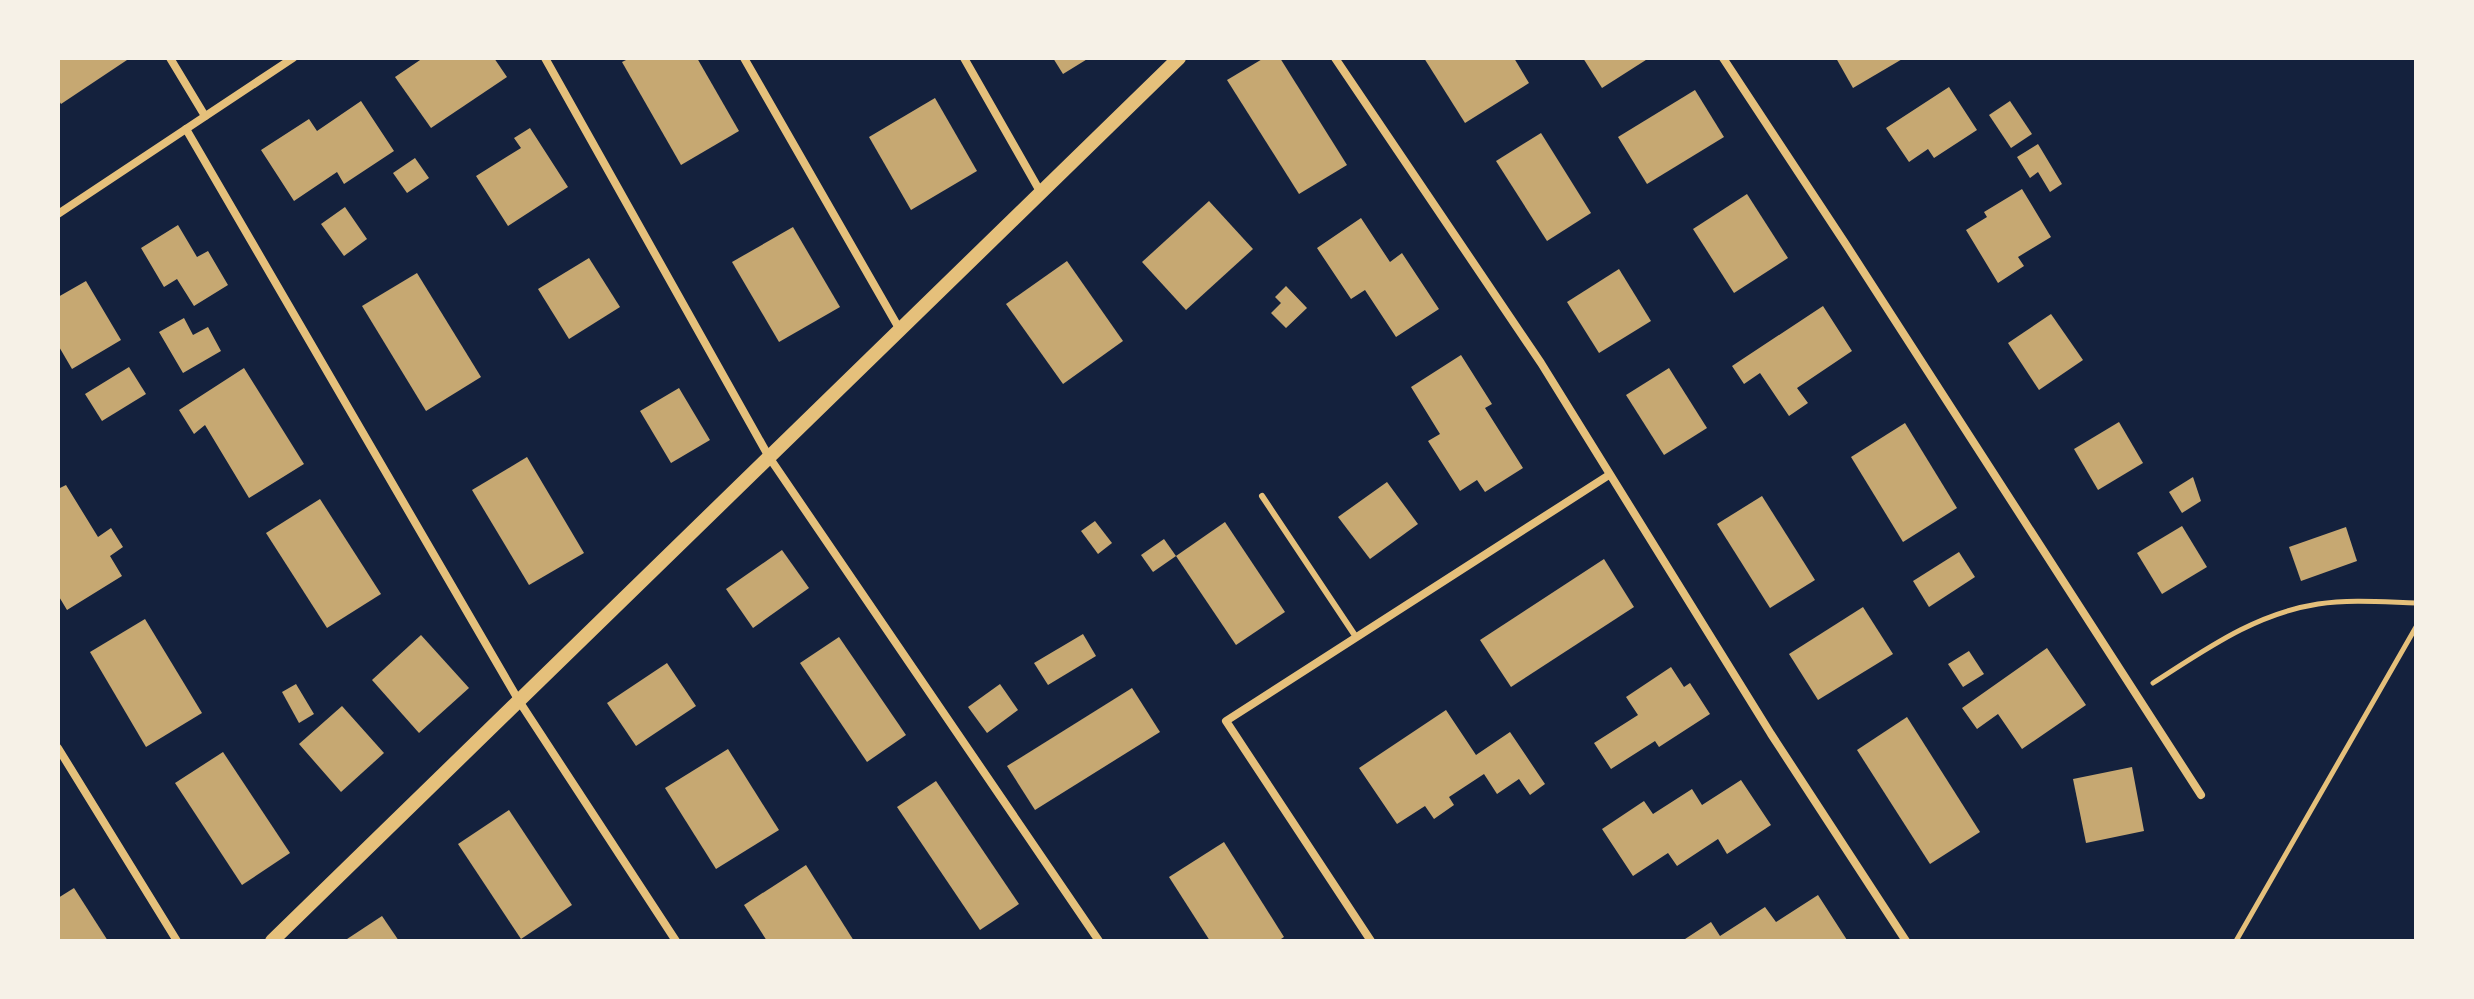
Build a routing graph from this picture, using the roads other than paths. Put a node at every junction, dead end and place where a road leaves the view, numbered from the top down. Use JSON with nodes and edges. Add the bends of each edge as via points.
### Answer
{"nodes":[{"id":1,"x":170,"y":58,"type":"edge"},
{"id":2,"x":293,"y":58,"type":"edge"},
{"id":3,"x":545,"y":58,"type":"edge"},
{"id":4,"x":744,"y":58,"type":"edge"},
{"id":5,"x":964,"y":58,"type":"edge"},
{"id":6,"x":1179,"y":58,"type":"edge"},
{"id":7,"x":1335,"y":58,"type":"edge"},
{"id":8,"x":1723,"y":58,"type":"edge"},
{"id":9,"x":205,"y":116,"type":"junction"},
{"id":10,"x":186,"y":129,"type":"junction"},
{"id":11,"x":1041,"y":193,"type":"junction"},
{"id":12,"x":58,"y":214,"type":"edge"},
{"id":13,"x":900,"y":330,"type":"junction"},
{"id":14,"x":769,"y":457,"type":"junction"},
{"id":15,"x":1609,"y":475,"type":"junction"},
{"id":16,"x":1262,"y":496,"type":"dead end"},
{"id":17,"x":1356,"y":637,"type":"junction"},
{"id":18,"x":519,"y":701,"type":"junction"},
{"id":19,"x":58,"y":748,"type":"edge"},
{"id":20,"x":2201,"y":795,"type":"dead end"},
{"id":21,"x":177,"y":941,"type":"edge"},
{"id":22,"x":272,"y":941,"type":"edge"},
{"id":23,"x":676,"y":941,"type":"edge"},
{"id":24,"x":1099,"y":941,"type":"edge"},
{"id":25,"x":1371,"y":941,"type":"edge"},
{"id":26,"x":1906,"y":941,"type":"edge"}],
"edges":[{"from":1,"to":9,"type":"street"},
{"from":2,"to":9,"type":"street"},
{"from":3,"to":14,"type":"street"},
{"from":4,"to":13,"type":"street"},
{"from":5,"to":11,"type":"street"},
{"from":6,"to":11,"type":"street"},
{"from":7,"to":15,"type":"street","via":[[1541,363]]},
{"from":8,"to":20,"type":"street"},
{"from":9,"to":10,"type":"street"},
{"from":10,"to":12,"type":"street"},
{"from":10,"to":18,"type":"street"},
{"from":11,"to":13,"type":"street"},
{"from":13,"to":14,"type":"street"},
{"from":14,"to":18,"type":"street"},
{"from":14,"to":24,"type":"street"},
{"from":15,"to":17,"type":"street"},
{"from":15,"to":26,"type":"street"},
{"from":16,"to":17,"type":"lane"},
{"from":17,"to":25,"type":"street","via":[[1226,721]]},
{"from":18,"to":22,"type":"street"},
{"from":18,"to":23,"type":"street"},
{"from":19,"to":21,"type":"street"}]}
